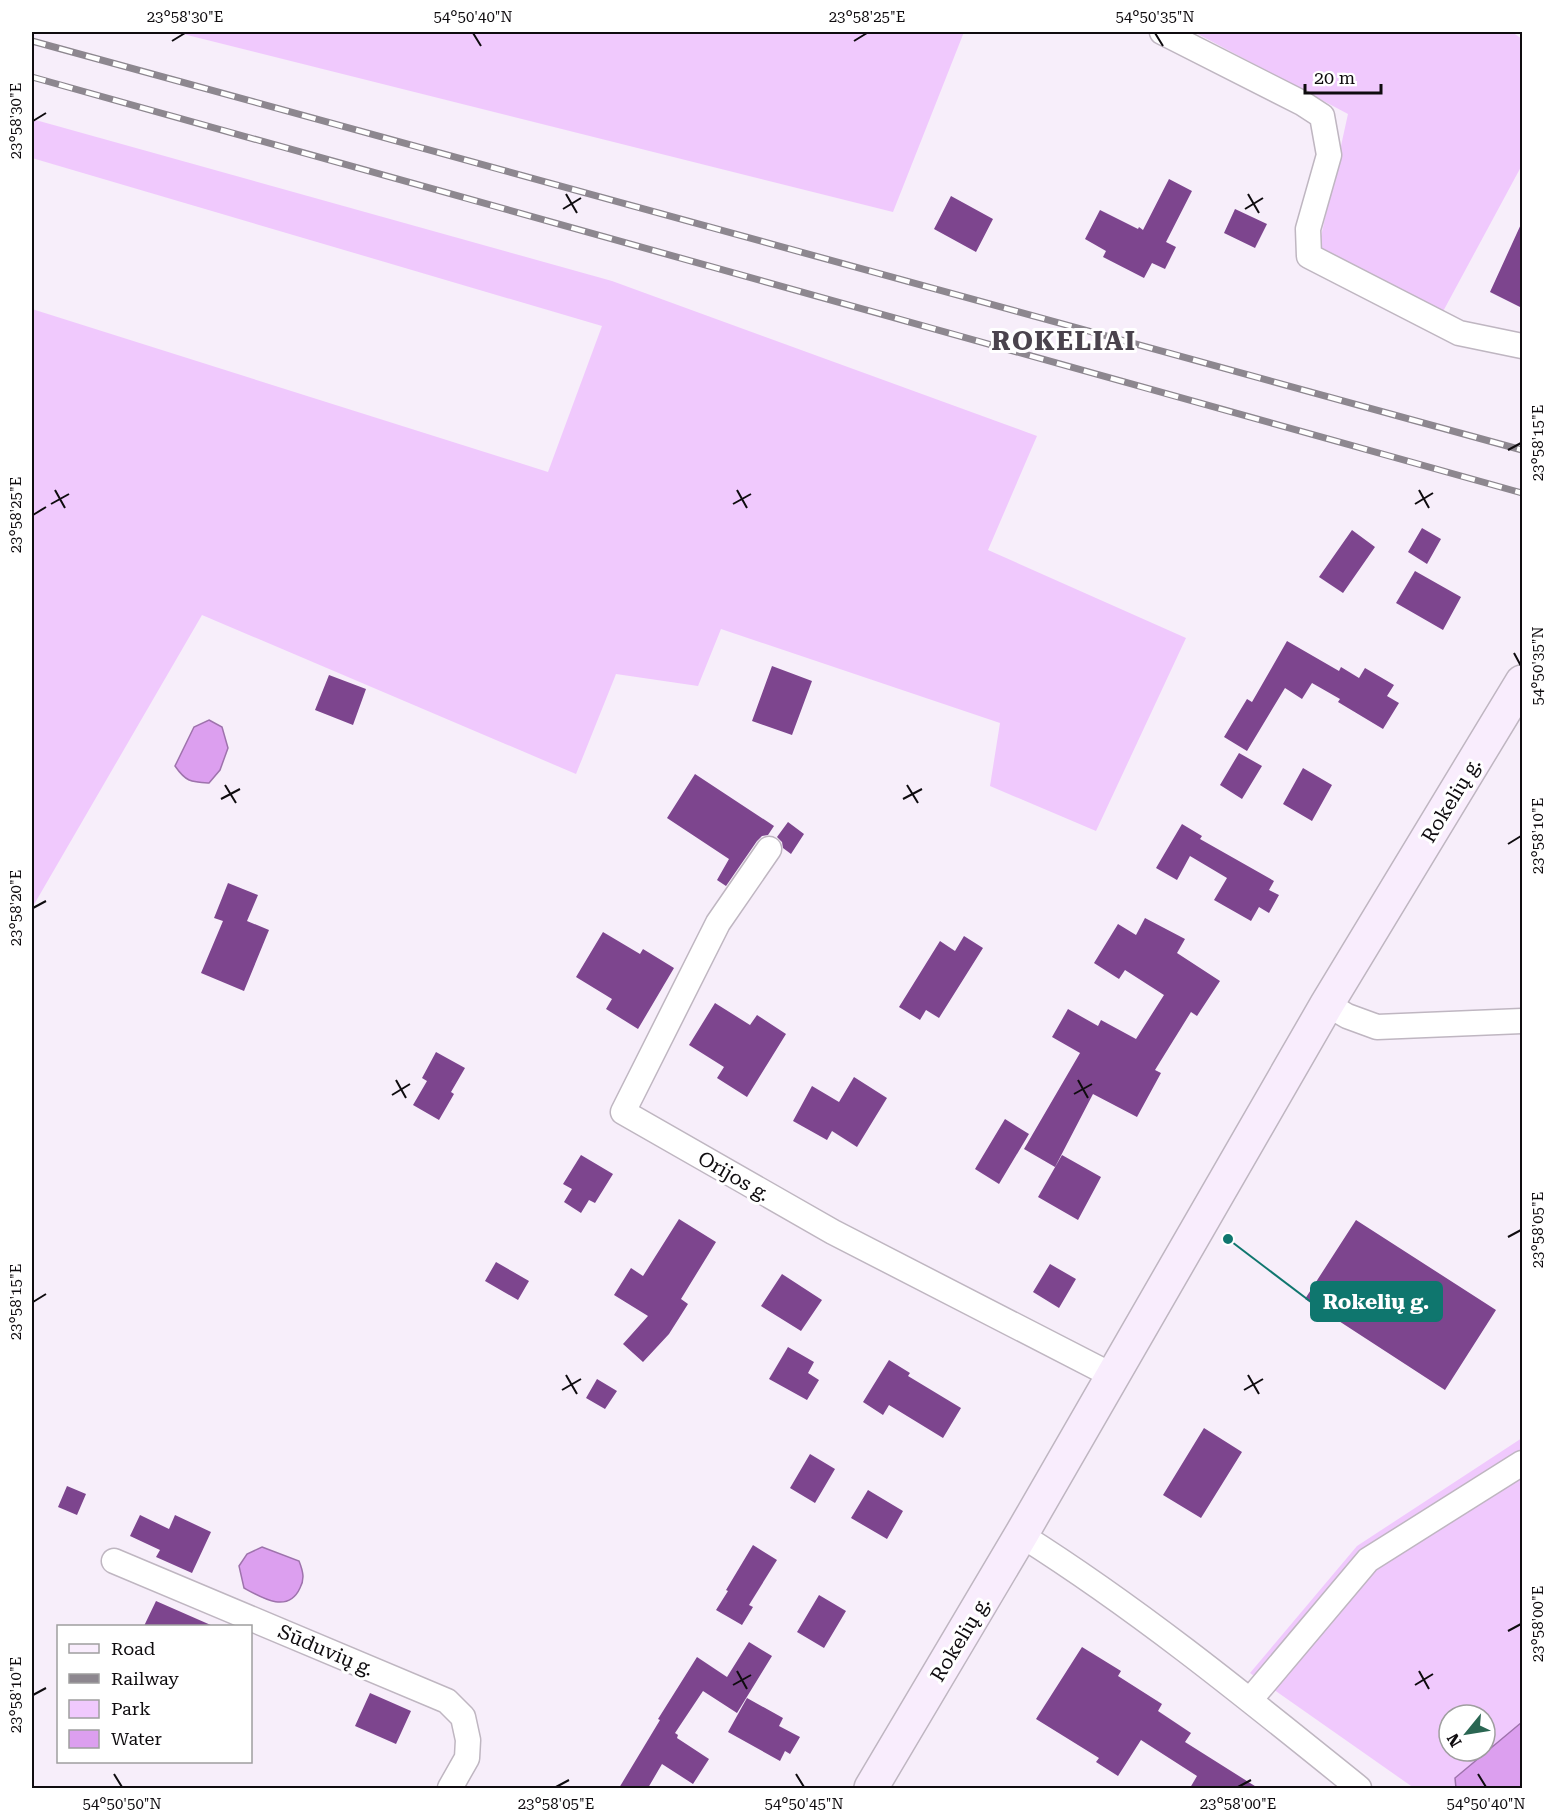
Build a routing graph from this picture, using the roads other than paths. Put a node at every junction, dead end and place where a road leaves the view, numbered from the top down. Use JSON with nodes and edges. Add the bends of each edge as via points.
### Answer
{"nodes":[{"id":1,"x":1162,"y":32,"type":"edge"},
{"id":2,"x":1522,"y":346,"type":"edge"},
{"id":3,"x":1522,"y":682,"type":"edge"},
{"id":4,"x":769,"y":849,"type":"dead end"},
{"id":5,"x":1327,"y":1004,"type":"junction"},
{"id":6,"x":1522,"y":1021,"type":"edge"},
{"id":7,"x":1113,"y":1376,"type":"junction"},
{"id":8,"x":1522,"y":1463,"type":"edge"},
{"id":9,"x":1021,"y":1535,"type":"junction"},
{"id":10,"x":114,"y":1561,"type":"dead end"},
{"id":11,"x":1250,"y":1700,"type":"junction"},
{"id":12,"x":450,"y":1788,"type":"edge"},
{"id":13,"x":871,"y":1788,"type":"edge"},
{"id":14,"x":1359,"y":1788,"type":"edge"}],
"edges":[{"from":1,"to":2,"type":"street","via":[[1322,116],[1329,155],[1308,229],[1309,256],[1459,333]]},
{"from":3,"to":5,"type":"main road","name":"Rokelių g."},
{"from":4,"to":7,"type":"street","name":"Orijos g.","via":[[718,924],[623,1112],[832,1232]]},
{"from":5,"to":6,"type":"street","via":[[1377,1027]]},
{"from":5,"to":7,"type":"main road","name":"Rokelių g."},
{"from":7,"to":9,"type":"main road","name":"Rokelių g."},
{"from":8,"to":11,"type":"street","via":[[1368,1560]]},
{"from":9,"to":11,"type":"street","via":[[1077,1570]]},
{"from":9,"to":13,"type":"main road","name":"Rokelių g."},
{"from":10,"to":12,"type":"street","name":"Sūduvių g.","via":[[447,1701],[463,1717],[468,1740],[467,1758]]},
{"from":11,"to":14,"type":"street"}]}
